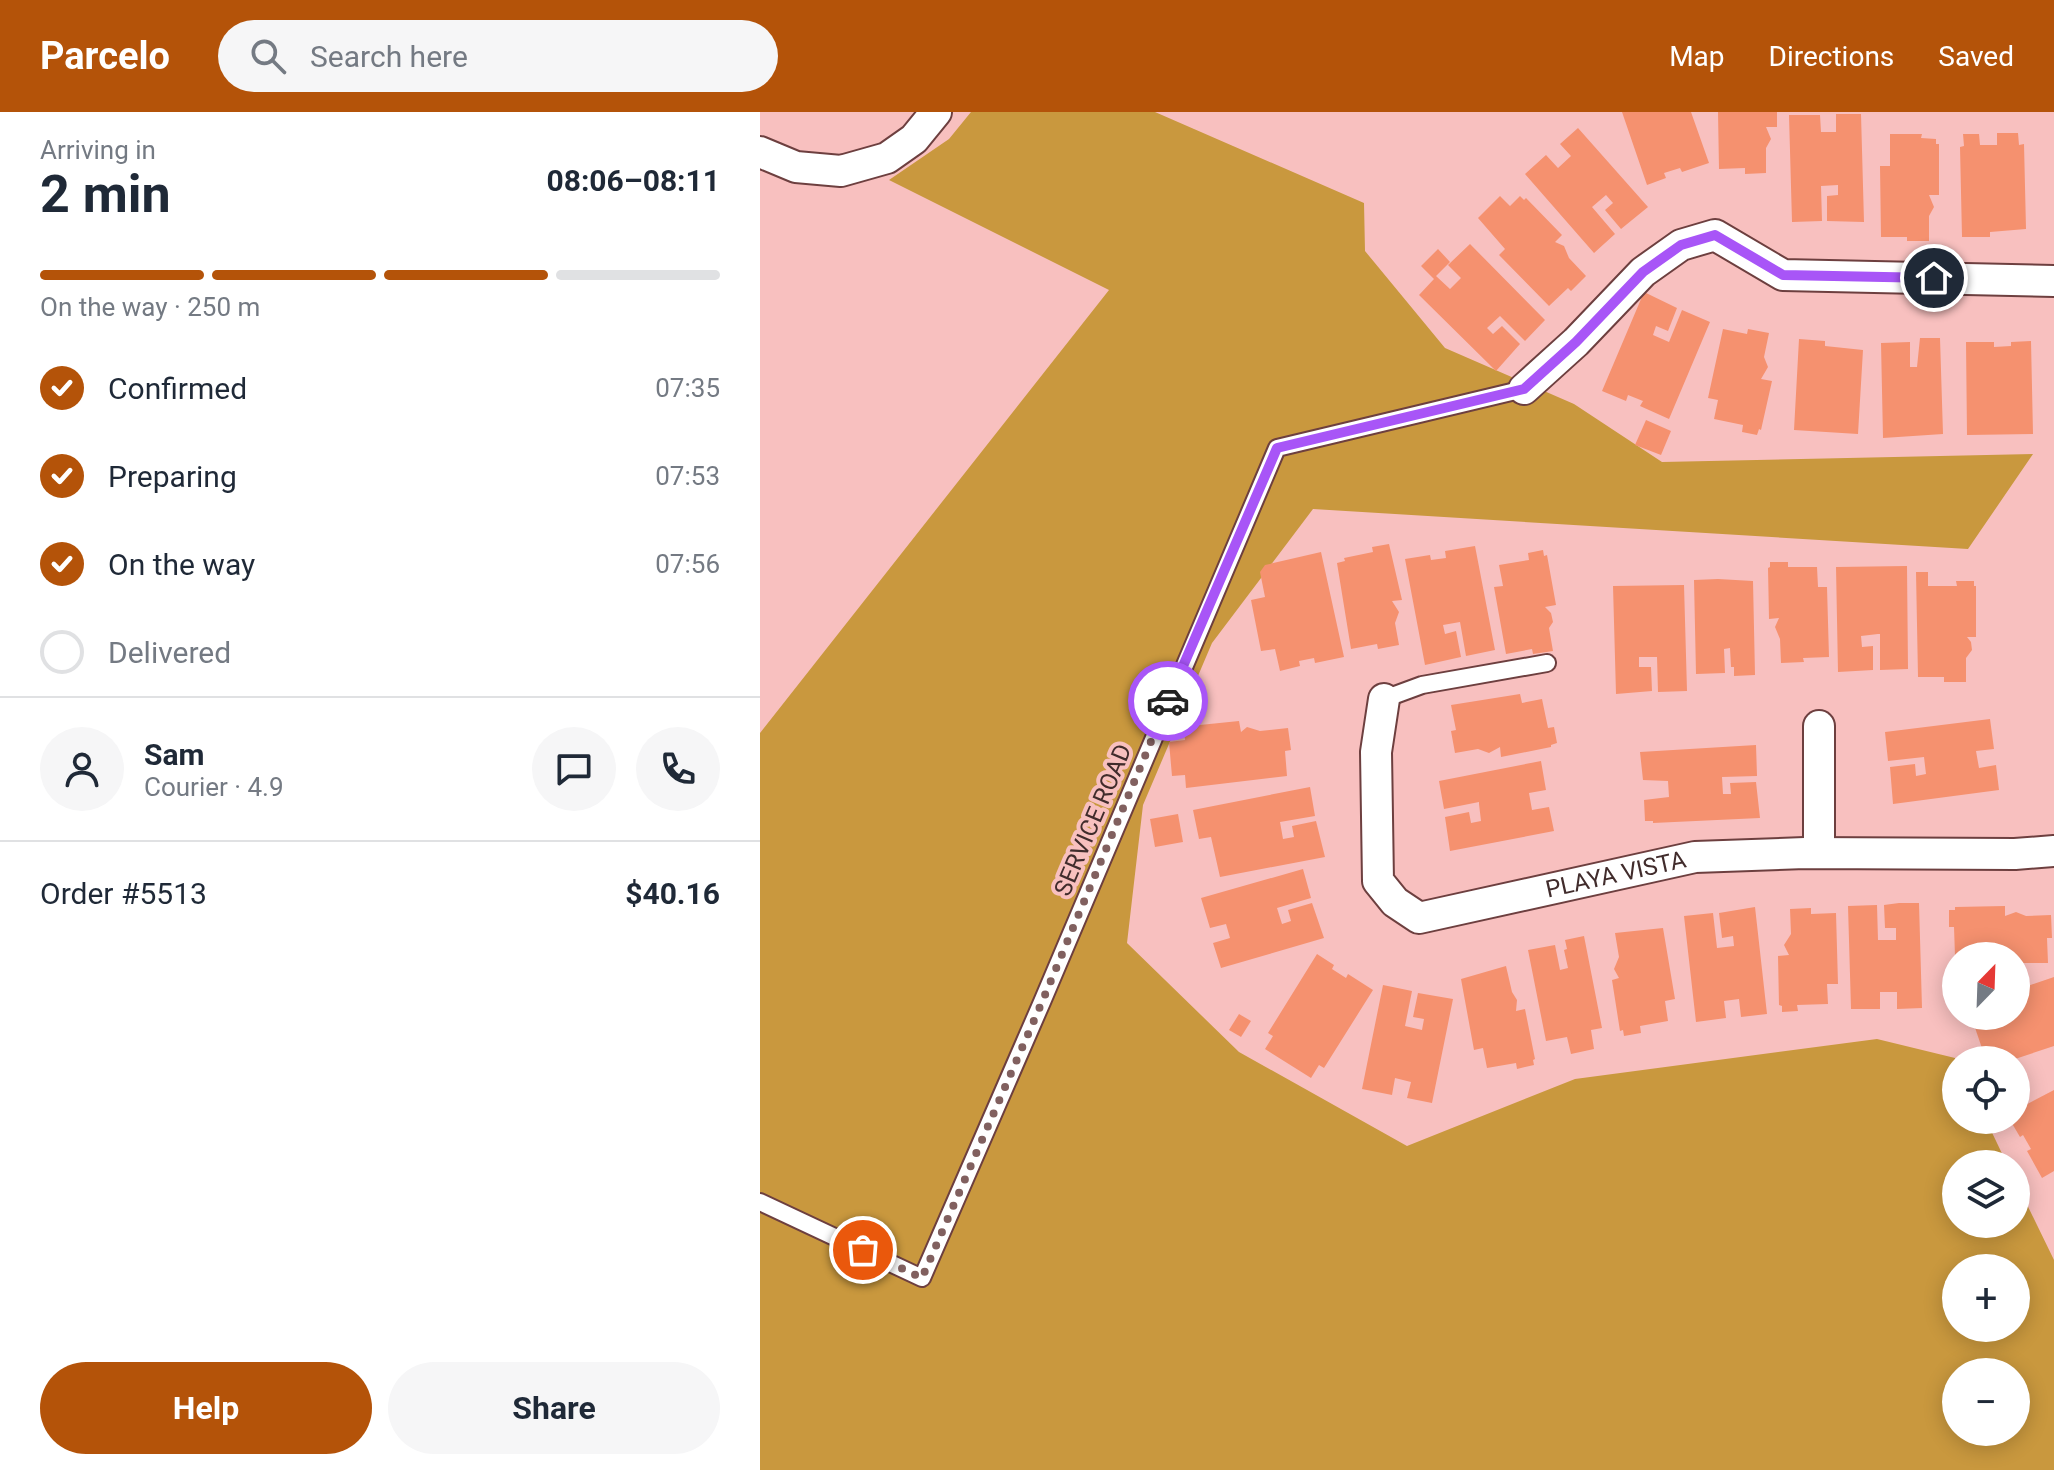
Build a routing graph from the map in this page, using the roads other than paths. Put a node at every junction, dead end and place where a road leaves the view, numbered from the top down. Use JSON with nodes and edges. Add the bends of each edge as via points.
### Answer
{"nodes":[{"id":1,"x":936,"y":112,"type":"edge"},
{"id":2,"x":760,"y":152,"type":"edge"},
{"id":3,"x":2054,"y":281,"type":"edge"},
{"id":4,"x":1524,"y":389,"type":"joint"},
{"id":5,"x":1547,"y":663,"type":"dead end"},
{"id":6,"x":1384,"y":699,"type":"joint"},
{"id":7,"x":1819,"y":726,"type":"dead end"},
{"id":8,"x":2054,"y":851,"type":"edge"},
{"id":9,"x":1819,"y":853,"type":"junction"},
{"id":10,"x":760,"y":1202,"type":"edge"}],
"edges":[{"from":1,"to":2,"type":"street","via":[[914,139],[887,158],[841,171],[796,167]]},
{"from":3,"to":4,"type":"street","via":[[1783,275],[1715,235],[1681,245],[1643,272]]},
{"from":4,"to":10,"type":"lane","name":"SERVICE ROAD","via":[[1277,448],[922,1278]]},
{"from":5,"to":6,"type":"lane","via":[[1422,685]]},
{"from":6,"to":9,"type":"street","name":"PLAYA VISTA","via":[[1376,752],[1378,881],[1395,902],[1419,918],[1695,857]]},
{"from":7,"to":9,"type":"street"},
{"from":8,"to":9,"type":"street","name":"PLAYA VISTA"}]}
